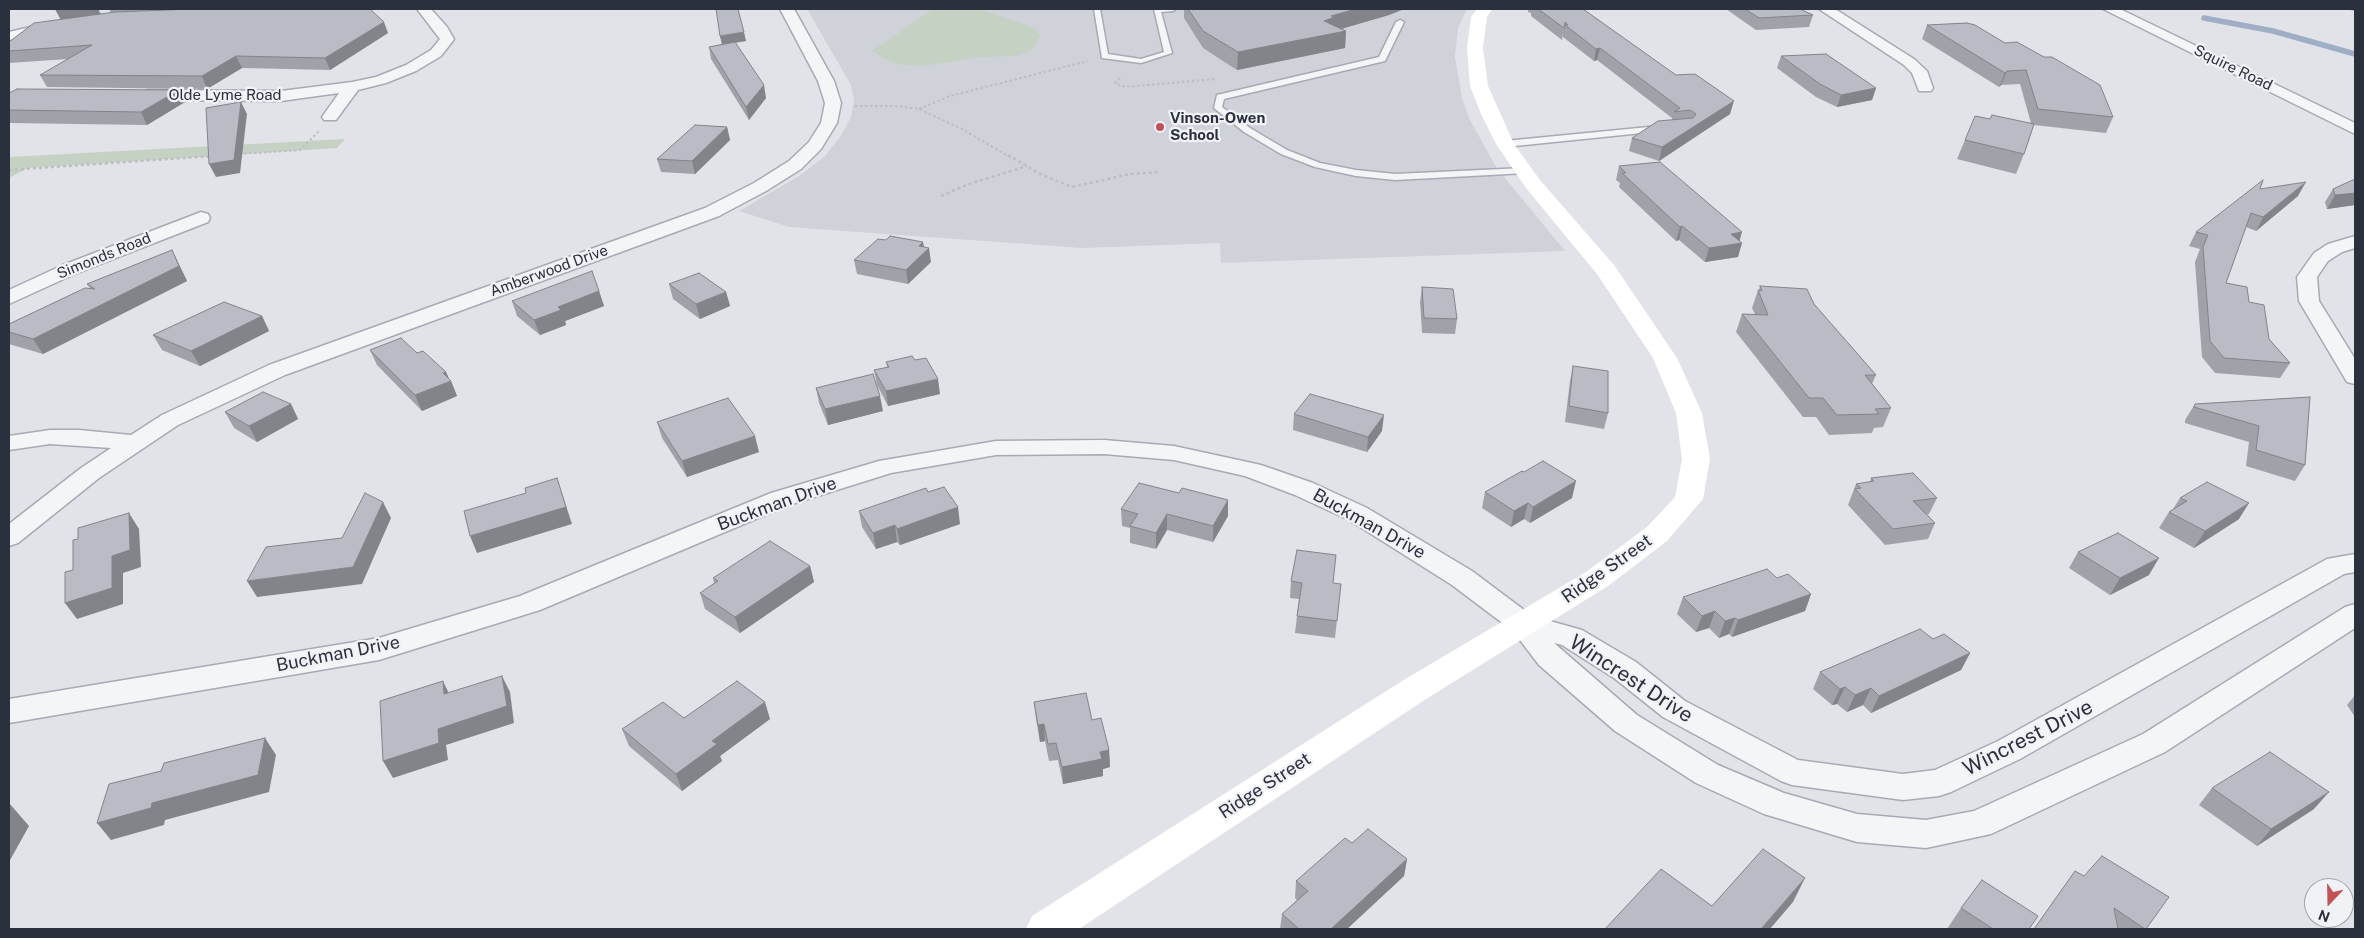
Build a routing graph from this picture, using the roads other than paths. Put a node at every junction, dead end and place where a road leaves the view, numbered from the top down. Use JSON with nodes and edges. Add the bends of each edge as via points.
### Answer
{"nodes":[{"id":1,"x":424,"y":9,"type":"edge"},
{"id":2,"x":787,"y":9,"type":"edge"},
{"id":3,"x":1097,"y":9,"type":"edge"},
{"id":4,"x":1157,"y":9,"type":"edge"},
{"id":5,"x":1173,"y":9,"type":"edge"},
{"id":6,"x":1484,"y":9,"type":"edge"},
{"id":7,"x":1826,"y":9,"type":"edge"},
{"id":8,"x":2110,"y":9,"type":"edge"},
{"id":9,"x":1400,"y":22,"type":"dead end"},
{"id":10,"x":66,"y":25,"type":"edge"},
{"id":11,"x":9,"y":36,"type":"edge"},
{"id":12,"x":352,"y":87,"type":"junction"},
{"id":13,"x":1925,"y":88,"type":"dead end"},
{"id":14,"x":133,"y":95,"type":"edge"},
{"id":15,"x":330,"y":118,"type":"road end"},
{"id":16,"x":1668,"y":129,"type":"edge"},
{"id":17,"x":2355,"y":129,"type":"edge"},
{"id":18,"x":1505,"y":144,"type":"junction"},
{"id":19,"x":1524,"y":171,"type":"junction"},
{"id":20,"x":201,"y":218,"type":"dead end"},
{"id":21,"x":2355,"y":242,"type":"edge"},
{"id":22,"x":9,"y":298,"type":"edge"},
{"id":23,"x":2355,"y":377,"type":"edge"},
{"id":24,"x":9,"y":443,"type":"edge"},
{"id":25,"x":136,"y":443,"type":"junction"},
{"id":26,"x":9,"y":537,"type":"edge"},
{"id":27,"x":2355,"y":563,"type":"edge"},
{"id":28,"x":2355,"y":614,"type":"edge"},
{"id":29,"x":1523,"y":624,"type":"junction"},
{"id":30,"x":9,"y":711,"type":"edge"},
{"id":31,"x":1046,"y":929,"type":"edge"}],
"edges":[{"from":1,"to":12,"type":"street","name":"Olde Lyme Road","via":[[447,39],[436,53],[411,68]]},
{"from":2,"to":25,"type":"street","name":"Amberwood Drive","via":[[826,81],[832,103],[829,123],[815,145],[795,165],[712,212],[277,370],[170,420]]},
{"from":3,"to":4,"type":"lane","via":[[1105,56],[1141,60],[1168,53]]},
{"from":4,"to":5,"type":"lane"},
{"from":6,"to":18,"type":"street","name":"Ridge Street","via":[[1479,17],[1475,48],[1480,86]]},
{"from":7,"to":13,"type":"street","via":[[1909,62],[1918,71]]},
{"from":8,"to":17,"type":"street","name":"Squire Road"},
{"from":9,"to":19,"type":"lane","via":[[1382,59],[1220,97],[1218,108],[1284,152],[1356,174],[1444,177]]},
{"from":10,"to":11,"type":"street"},
{"from":12,"to":14,"type":"street","name":"Olde Lyme Road","via":[[281,96]]},
{"from":12,"to":15,"type":"street"},
{"from":16,"to":18,"type":"lane"},
{"from":18,"to":19,"type":"street","name":"Ridge Street"},
{"from":19,"to":29,"type":"street","name":"Ridge Street","via":[[1606,270],[1665,358],[1689,413],[1696,459],[1690,500],[1656,534],[1597,579]]},
{"from":20,"to":22,"type":"street","name":"Simonds Road","via":[[70,269]]},
{"from":21,"to":23,"type":"street","via":[[2335,248],[2321,257],[2307,277],[2310,301]]},
{"from":24,"to":25,"type":"street","via":[[79,437]]},
{"from":25,"to":26,"type":"street","name":"Amberwood Drive","via":[[90,473]]},
{"from":27,"to":29,"type":"street","name":"Wincrest Drive","via":[[2337,566],[2009,750],[1939,783],[1903,787],[1792,772],[1674,709],[1625,670],[1572,637]]},
{"from":28,"to":29,"type":"street","name":"Wincrest Drive","via":[[2154,743],[1979,824],[1926,834],[1856,828],[1776,804],[1708,774],[1626,723],[1549,657]]},
{"from":29,"to":30,"type":"street","name":"Buckman Drive","via":[[1462,578],[1358,514],[1252,470],[1174,453],[1104,447],[996,448],[888,466],[780,499],[530,603],[379,650]]},
{"from":29,"to":31,"type":"street","name":"Ridge Street","via":[[1298,764]]}]}
